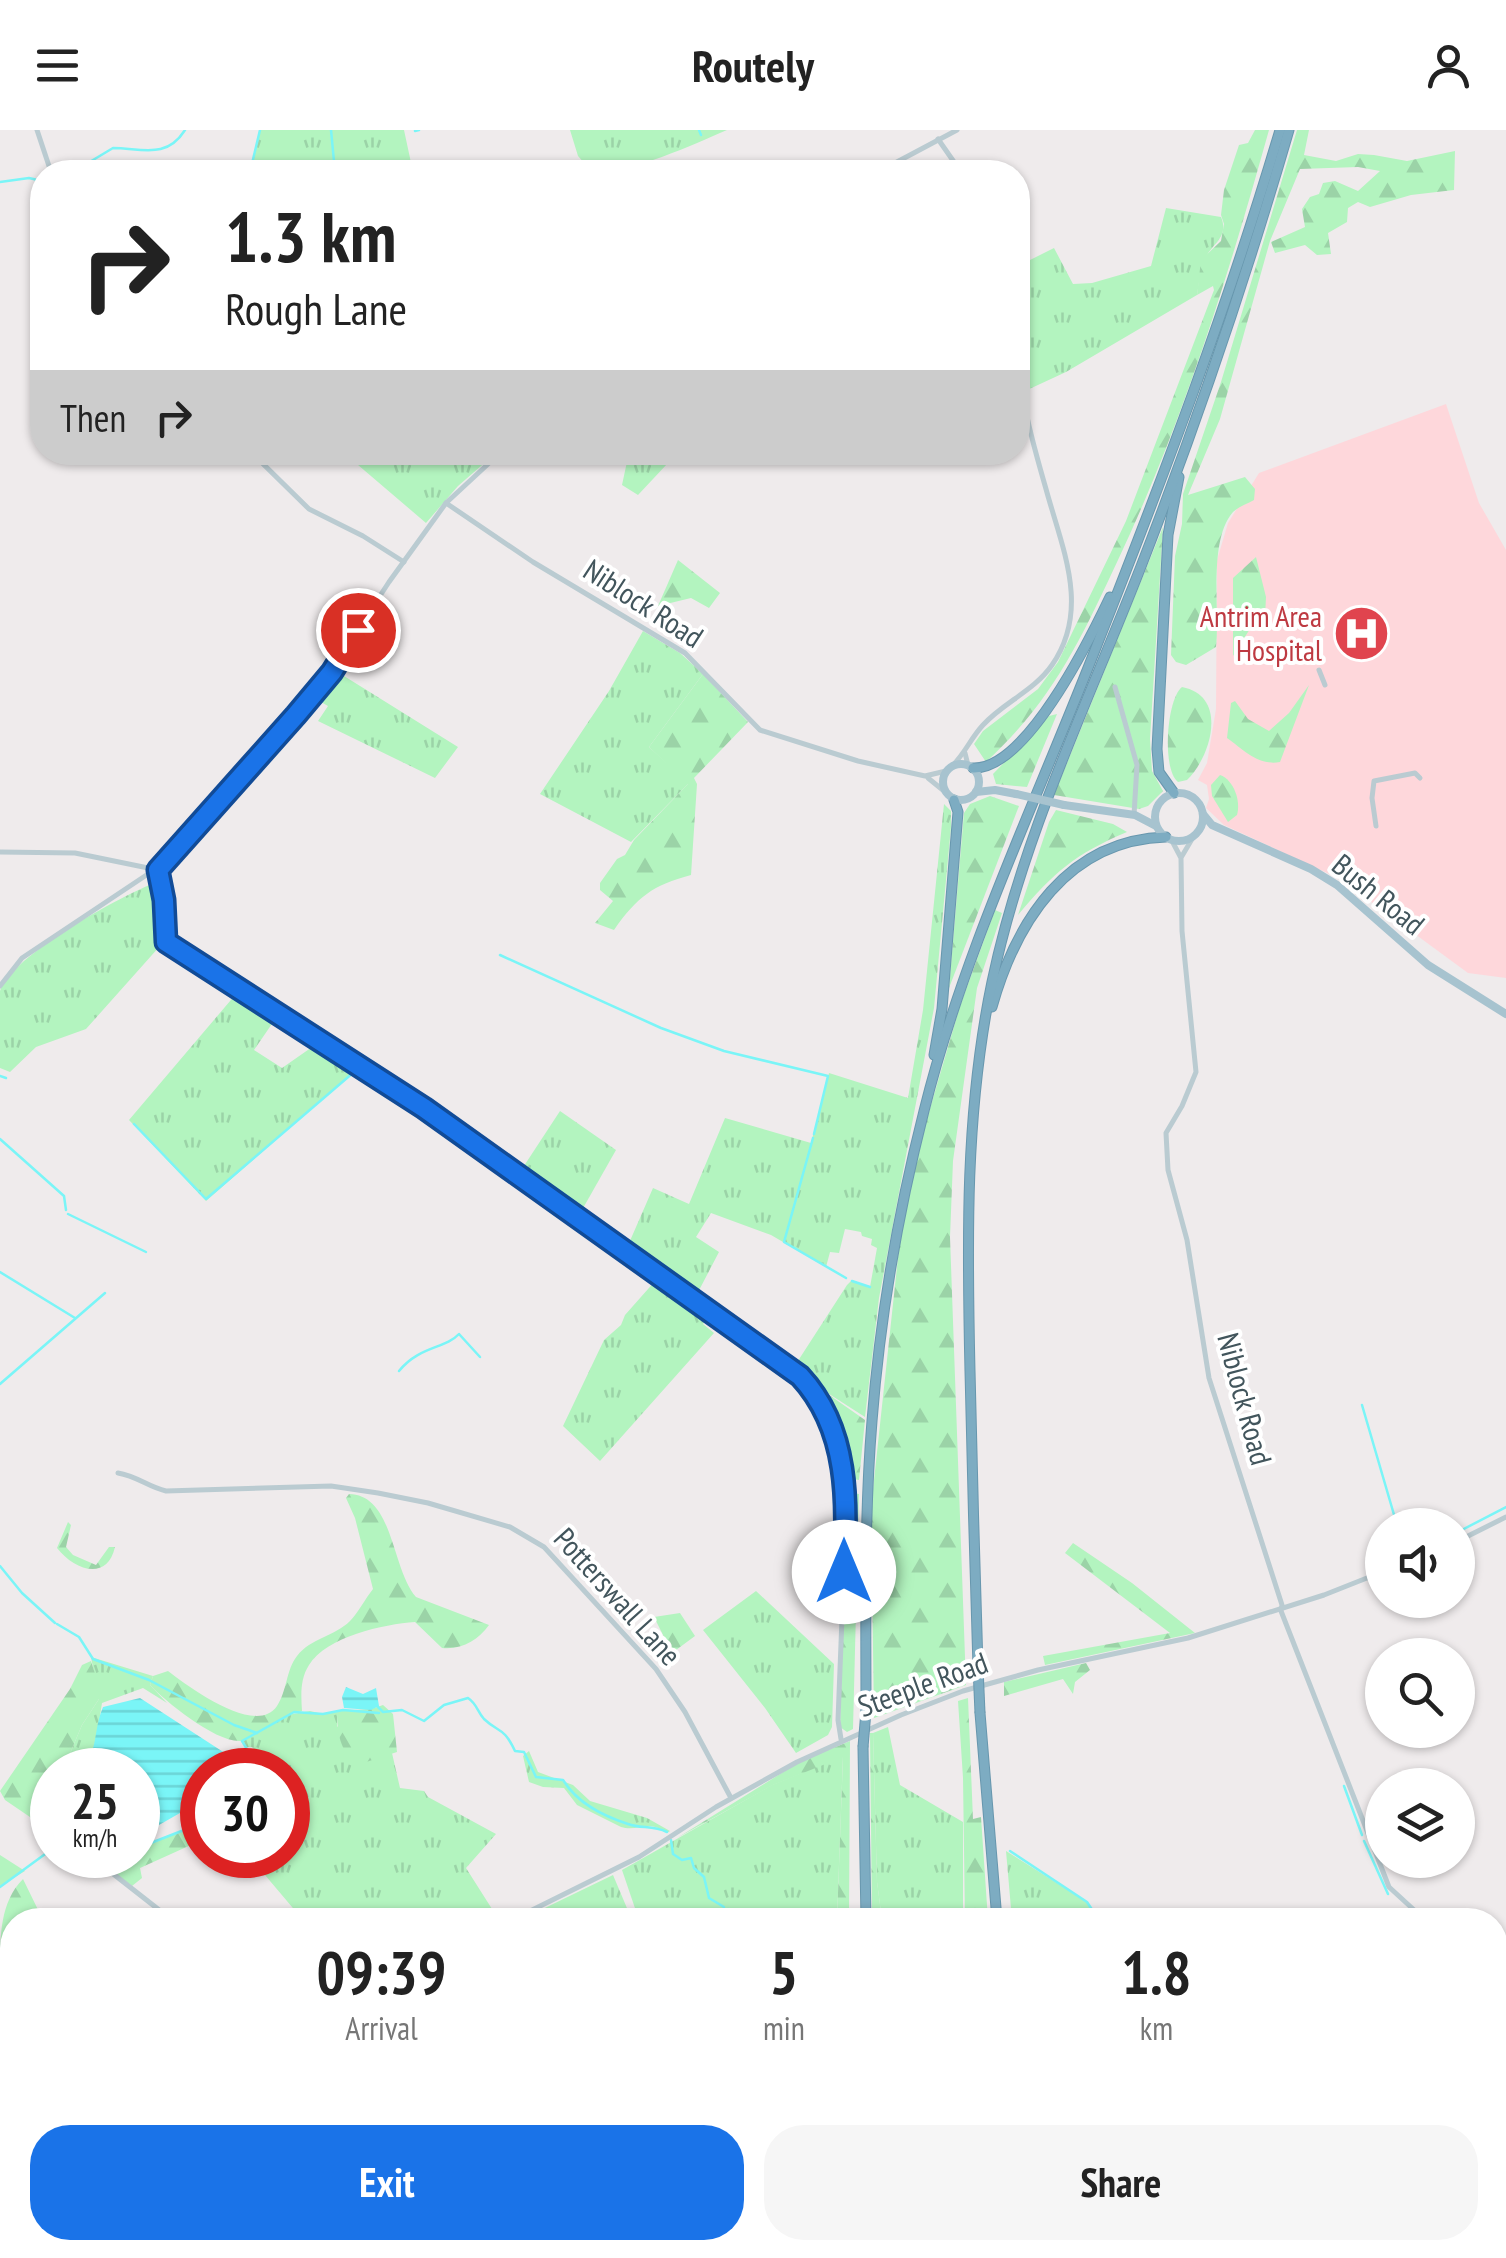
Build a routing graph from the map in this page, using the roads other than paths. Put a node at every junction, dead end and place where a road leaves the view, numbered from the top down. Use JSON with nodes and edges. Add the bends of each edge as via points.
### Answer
{"nodes":[{"id":1,"x":37,"y":130,"type":"edge"},
{"id":2,"x":956,"y":130,"type":"edge"},
{"id":3,"x":1280,"y":130,"type":"edge"},
{"id":4,"x":1290,"y":130,"type":"edge"},
{"id":5,"x":938,"y":139,"type":"junction"},
{"id":6,"x":47,"y":160,"type":"edge"},
{"id":7,"x":900,"y":160,"type":"edge"},
{"id":8,"x":953,"y":160,"type":"edge"},
{"id":9,"x":1030,"y":426,"type":"edge"},
{"id":10,"x":1184,"y":450,"type":"junction"},
{"id":11,"x":264,"y":465,"type":"edge"},
{"id":12,"x":487,"y":465,"type":"edge"},
{"id":13,"x":446,"y":503,"type":"junction"},
{"id":14,"x":1141,"y":537,"type":"junction"},
{"id":15,"x":404,"y":562,"type":"junction"},
{"id":16,"x":1319,"y":670,"type":"dead end"},
{"id":17,"x":1325,"y":685,"type":"dead end"},
{"id":18,"x":1115,"y":688,"type":"dead end"},
{"id":19,"x":966,"y":753,"type":"junction"},
{"id":20,"x":948,"y":769,"type":"junction"},
{"id":21,"x":973,"y":770,"type":"junction"},
{"id":22,"x":925,"y":776,"type":"junction"},
{"id":23,"x":1420,"y":778,"type":"dead end"},
{"id":24,"x":944,"y":790,"type":"junction"},
{"id":25,"x":995,"y":790,"type":"junction"},
{"id":26,"x":976,"y":792,"type":"junction"},
{"id":27,"x":1174,"y":793,"type":"junction"},
{"id":28,"x":954,"y":800,"type":"junction"},
{"id":29,"x":1157,"y":807,"type":"junction"},
{"id":30,"x":1203,"y":814,"type":"junction"},
{"id":31,"x":1135,"y":815,"type":"junction"},
{"id":32,"x":1212,"y":825,"type":"junction"},
{"id":33,"x":1376,"y":826,"type":"dead end"},
{"id":34,"x":1158,"y":827,"type":"junction"},
{"id":35,"x":1198,"y":831,"type":"junction"},
{"id":36,"x":1169,"y":838,"type":"junction"},
{"id":37,"x":0,"y":852,"type":"edge"},
{"id":38,"x":1181,"y":858,"type":"junction"},
{"id":39,"x":158,"y":870,"type":"junction"},
{"id":40,"x":0,"y":986,"type":"edge"},
{"id":41,"x":1506,"y":1014,"type":"edge"},
{"id":42,"x":975,"y":1079,"type":"junction"},
{"id":43,"x":924,"y":1112,"type":"junction"},
{"id":44,"x":118,"y":1474,"type":"dead end"},
{"id":45,"x":1506,"y":1517,"type":"edge"},
{"id":46,"x":1475,"y":1532,"type":"edge"},
{"id":47,"x":1365,"y":1578,"type":"edge"},
{"id":48,"x":1282,"y":1608,"type":"junction"},
{"id":49,"x":841,"y":1739,"type":"junction"},
{"id":50,"x":732,"y":1798,"type":"junction"},
{"id":51,"x":118,"y":1878,"type":"edge"},
{"id":52,"x":157,"y":1908,"type":"edge"},
{"id":53,"x":536,"y":1908,"type":"edge"},
{"id":54,"x":866,"y":1908,"type":"edge"},
{"id":55,"x":996,"y":1908,"type":"edge"},
{"id":56,"x":1412,"y":1908,"type":"edge"}],
"edges":[{"from":1,"to":6,"type":"street"},
{"from":2,"to":5,"type":"street"},
{"from":3,"to":14,"type":"highway","via":[[1226,305]]},
{"from":4,"to":10,"type":"highway"},
{"from":5,"to":7,"type":"street"},
{"from":5,"to":8,"type":"street"},
{"from":9,"to":19,"type":"street","via":[[1069,570],[1072,610],[1049,669],[988,720]]},
{"from":10,"to":27,"type":"highway","via":[[1168,536],[1157,749],[1160,772]]},
{"from":10,"to":42,"type":"highway","via":[[1022,869],[994,970]]},
{"from":11,"to":15,"type":"street","via":[[309,509]]},
{"from":12,"to":13,"type":"street"},
{"from":13,"to":15,"type":"street"},
{"from":13,"to":22,"type":"street","name":"Niblock Road","via":[[685,654],[760,730],[834,756]]},
{"from":14,"to":21,"type":"highway","via":[[1059,694],[995,763]]},
{"from":14,"to":43,"type":"highway","via":[[982,930]]},
{"from":15,"to":39,"type":"street","via":[[323,683]]},
{"from":16,"to":17,"type":"street"},
{"from":18,"to":31,"type":"street","via":[[1136,760]]},
{"from":19,"to":20,"type":"street"},
{"from":19,"to":21,"type":"street"},
{"from":20,"to":21,"type":"main road"},
{"from":20,"to":22,"type":"street","name":"Niblock Road"},
{"from":20,"to":24,"type":"main road"},
{"from":21,"to":25,"type":"main road"},
{"from":21,"to":26,"type":"main road"},
{"from":22,"to":24,"type":"street","name":"Niblock Road"},
{"from":23,"to":33,"type":"street","via":[[1415,773],[1374,781]]},
{"from":24,"to":28,"type":"main road"},
{"from":25,"to":26,"type":"main road"},
{"from":25,"to":31,"type":"main road","bridge":true},
{"from":26,"to":28,"type":"main road"},
{"from":27,"to":29,"type":"main road"},
{"from":27,"to":30,"type":"main road","via":[[1191,796]]},
{"from":28,"to":43,"type":"highway","via":[[942,1009]]},
{"from":29,"to":31,"type":"main road"},
{"from":29,"to":34,"type":"main road"},
{"from":30,"to":32,"type":"main road","name":"Bush Road"},
{"from":30,"to":35,"type":"main road"},
{"from":31,"to":34,"type":"main road"},
{"from":32,"to":35,"type":"main road"},
{"from":32,"to":41,"type":"main road","name":"Bush Road","via":[[1337,885],[1428,965]]},
{"from":34,"to":36,"type":"main road"},
{"from":35,"to":36,"type":"main road"},
{"from":35,"to":38,"type":"street"},
{"from":36,"to":38,"type":"street","name":"Niblock Road"},
{"from":36,"to":42,"type":"highway","via":[[1150,837],[1097,856],[1039,904],[1008,957]]},
{"from":37,"to":39,"type":"street","via":[[82,854]]},
{"from":38,"to":48,"type":"street","name":"Niblock Road","via":[[1196,1072],[1166,1133],[1168,1170],[1210,1378]]},
{"from":39,"to":40,"type":"street","via":[[22,958]]},
{"from":39,"to":49,"type":"street","via":[[170,947],[424,1108],[790,1366],[814,1391],[836,1435],[844,1478]]},
{"from":42,"to":55,"type":"highway","bridge":true,"via":[[967,1221],[978,1667]]},
{"from":43,"to":54,"type":"highway","bridge":true,"via":[[892,1254],[875,1386],[863,1747]]},
{"from":44,"to":50,"type":"street","name":"Potterswall Lane","via":[[166,1492],[331,1486],[451,1508],[526,1534],[656,1669]]},
{"from":45,"to":46,"type":"street"},
{"from":47,"to":48,"type":"street","name":"Steeple Road"},
{"from":48,"to":49,"type":"street","name":"Steeple Road","via":[[963,1691]]},
{"from":48,"to":56,"type":"street","name":"Niblock Road","via":[[1389,1887]]},
{"from":49,"to":50,"type":"street","name":"Steeple Road"},
{"from":50,"to":53,"type":"street","name":"Steeple Road","via":[[639,1857]]},
{"from":51,"to":52,"type":"street"}]}
